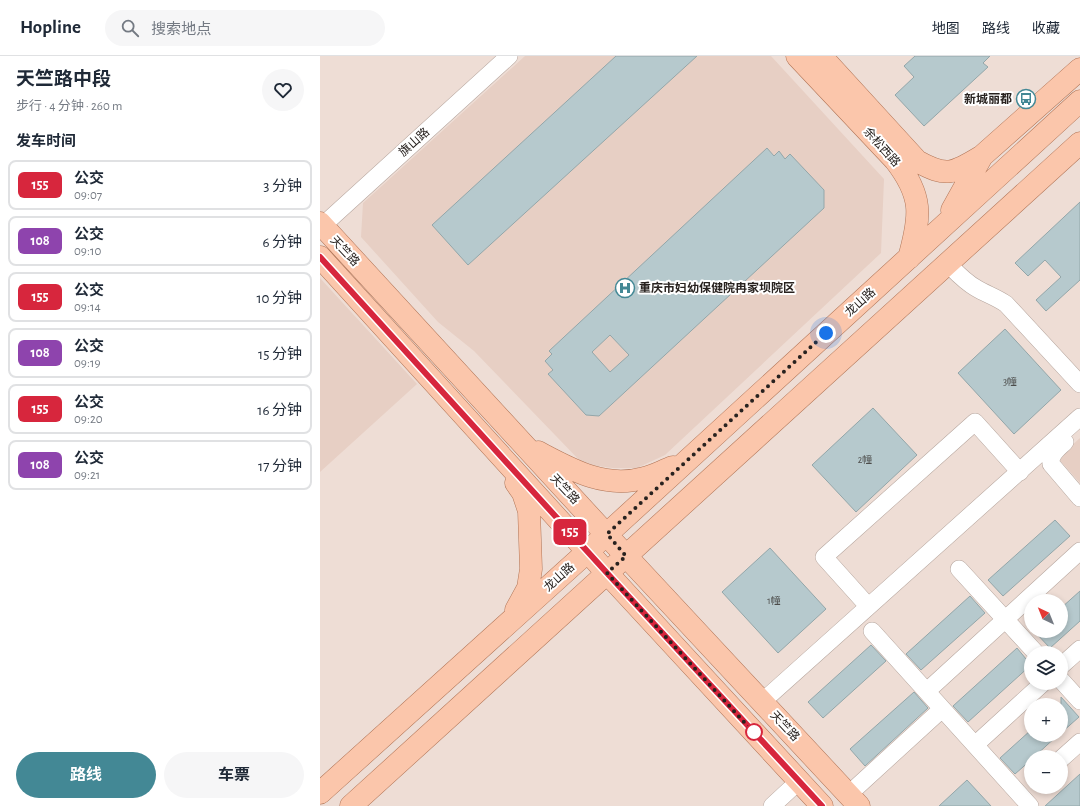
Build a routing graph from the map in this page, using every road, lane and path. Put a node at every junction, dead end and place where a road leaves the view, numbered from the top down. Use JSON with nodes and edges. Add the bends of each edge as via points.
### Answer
{"nodes":[{"id":1,"x":509,"y":56,"type":"edge"},
{"id":2,"x":797,"y":56,"type":"edge"},
{"id":3,"x":820,"y":56,"type":"edge"},
{"id":4,"x":1080,"y":68,"type":"edge"},
{"id":5,"x":1080,"y":101,"type":"edge"},
{"id":6,"x":1080,"y":143,"type":"edge"},
{"id":7,"x":982,"y":156,"type":"junction"},
{"id":8,"x":321,"y":226,"type":"edge"},
{"id":9,"x":944,"y":226,"type":"junction"},
{"id":10,"x":320,"y":257,"type":"edge"},
{"id":11,"x":909,"y":258,"type":"junction"},
{"id":12,"x":947,"y":263,"type":"junction"},
{"id":13,"x":1080,"y":384,"type":"edge"},
{"id":14,"x":1080,"y":417,"type":"edge"},
{"id":15,"x":1080,"y":429,"type":"edge"},
{"id":16,"x":524,"y":445,"type":"junction"},
{"id":17,"x":494,"y":448,"type":"junction"},
{"id":18,"x":686,"y":462,"type":"junction"},
{"id":19,"x":1020,"y":472,"type":"junction"},
{"id":20,"x":1080,"y":498,"type":"edge"},
{"id":21,"x":607,"y":534,"type":"junction"},
{"id":22,"x":587,"y":551,"type":"junction"},
{"id":23,"x":1080,"y":551,"type":"edge"},
{"id":24,"x":626,"y":556,"type":"junction"},
{"id":25,"x":959,"y":569,"type":"dead end"},
{"id":26,"x":607,"y":573,"type":"junction"},
{"id":27,"x":868,"y":606,"type":"junction"},
{"id":28,"x":1006,"y":619,"type":"junction"},
{"id":29,"x":509,"y":622,"type":"junction"},
{"id":30,"x":872,"y":632,"type":"dead end"},
{"id":31,"x":1030,"y":646,"type":"edge"},
{"id":32,"x":1080,"y":649,"type":"edge"},
{"id":33,"x":1068,"y":660,"type":"edge"},
{"id":34,"x":1068,"y":688,"type":"edge"},
{"id":35,"x":1035,"y":690,"type":"edge"},
{"id":36,"x":927,"y":692,"type":"junction"},
{"id":37,"x":1080,"y":701,"type":"edge"},
{"id":38,"x":762,"y":702,"type":"junction"},
{"id":39,"x":942,"y":709,"type":"junction"},
{"id":40,"x":1080,"y":742,"type":"edge"},
{"id":41,"x":975,"y":745,"type":"junction"},
{"id":42,"x":1068,"y":753,"type":"edge"},
{"id":43,"x":799,"y":781,"type":"junction"},
{"id":44,"x":320,"y":793,"type":"edge"},
{"id":45,"x":1027,"y":796,"type":"edge"},
{"id":46,"x":854,"y":800,"type":"edge"},
{"id":47,"x":352,"y":806,"type":"edge"},
{"id":48,"x":772,"y":806,"type":"edge"},
{"id":49,"x":822,"y":806,"type":"edge"}],
"edges":[{"from":1,"to":8,"type":"street","name":"旗山路"},
{"from":2,"to":11,"type":"main road","name":"余松西路","via":[[907,176],[915,193],[918,210],[917,231]]},
{"from":3,"to":7,"type":"main road","name":"余松西路","via":[[917,161],[932,170],[958,171]]},
{"from":4,"to":7,"type":"main road"},
{"from":5,"to":9,"type":"main road","name":"龙山路"},
{"from":6,"to":12,"type":"main road"},
{"from":7,"to":9,"type":"main road"},
{"from":8,"to":16,"type":"main road","name":"天竺路"},
{"from":9,"to":11,"type":"main road","name":"龙山路"},
{"from":10,"to":17,"type":"main road","name":"天竺路"},
{"from":11,"to":18,"type":"main road","name":"龙山路"},
{"from":12,"to":13,"type":"street","via":[[967,283],[1006,304]]},
{"from":12,"to":24,"type":"main road"},
{"from":14,"to":19,"type":"street"},
{"from":15,"to":20,"type":"street","via":[[1053,453],[1050,459],[1055,470]]},
{"from":16,"to":18,"type":"main road","via":[[577,473],[613,481],[644,478]]},
{"from":16,"to":21,"type":"main road","name":"天竺路"},
{"from":17,"to":22,"type":"main road","name":"天竺路"},
{"from":17,"to":29,"type":"main road","via":[[523,493],[529,511],[531,570],[528,588]]},
{"from":18,"to":21,"type":"main road","name":"龙山路"},
{"from":19,"to":27,"type":"street"},
{"from":19,"to":27,"type":"street","via":[[975,422],[824,557]]},
{"from":21,"to":22,"type":"main road","name":"龙山路"},
{"from":21,"to":24,"type":"main road","name":"天竺路"},
{"from":22,"to":26,"type":"main road","name":"天竺路"},
{"from":22,"to":29,"type":"main road","name":"龙山路"},
{"from":23,"to":28,"type":"street"},
{"from":24,"to":26,"type":"main road"},
{"from":24,"to":38,"type":"main road","name":"天竺路"},
{"from":25,"to":28,"type":"street"},
{"from":26,"to":43,"type":"main road","name":"天竺路"},
{"from":26,"to":47,"type":"main road"},
{"from":27,"to":38,"type":"street"},
{"from":28,"to":31,"type":"street"},
{"from":28,"to":36,"type":"street"},
{"from":29,"to":44,"type":"main road","name":"龙山路"},
{"from":30,"to":36,"type":"street"},
{"from":32,"to":33,"type":"street"},
{"from":34,"to":37,"type":"street"},
{"from":35,"to":41,"type":"street"},
{"from":36,"to":39,"type":"street"},
{"from":38,"to":46,"type":"main road","name":"天竺路"},
{"from":39,"to":41,"type":"street"},
{"from":39,"to":46,"type":"street"},
{"from":40,"to":42,"type":"street"},
{"from":41,"to":45,"type":"street"},
{"from":43,"to":48,"type":"street"},
{"from":43,"to":49,"type":"main road","name":"天竺路"}]}
